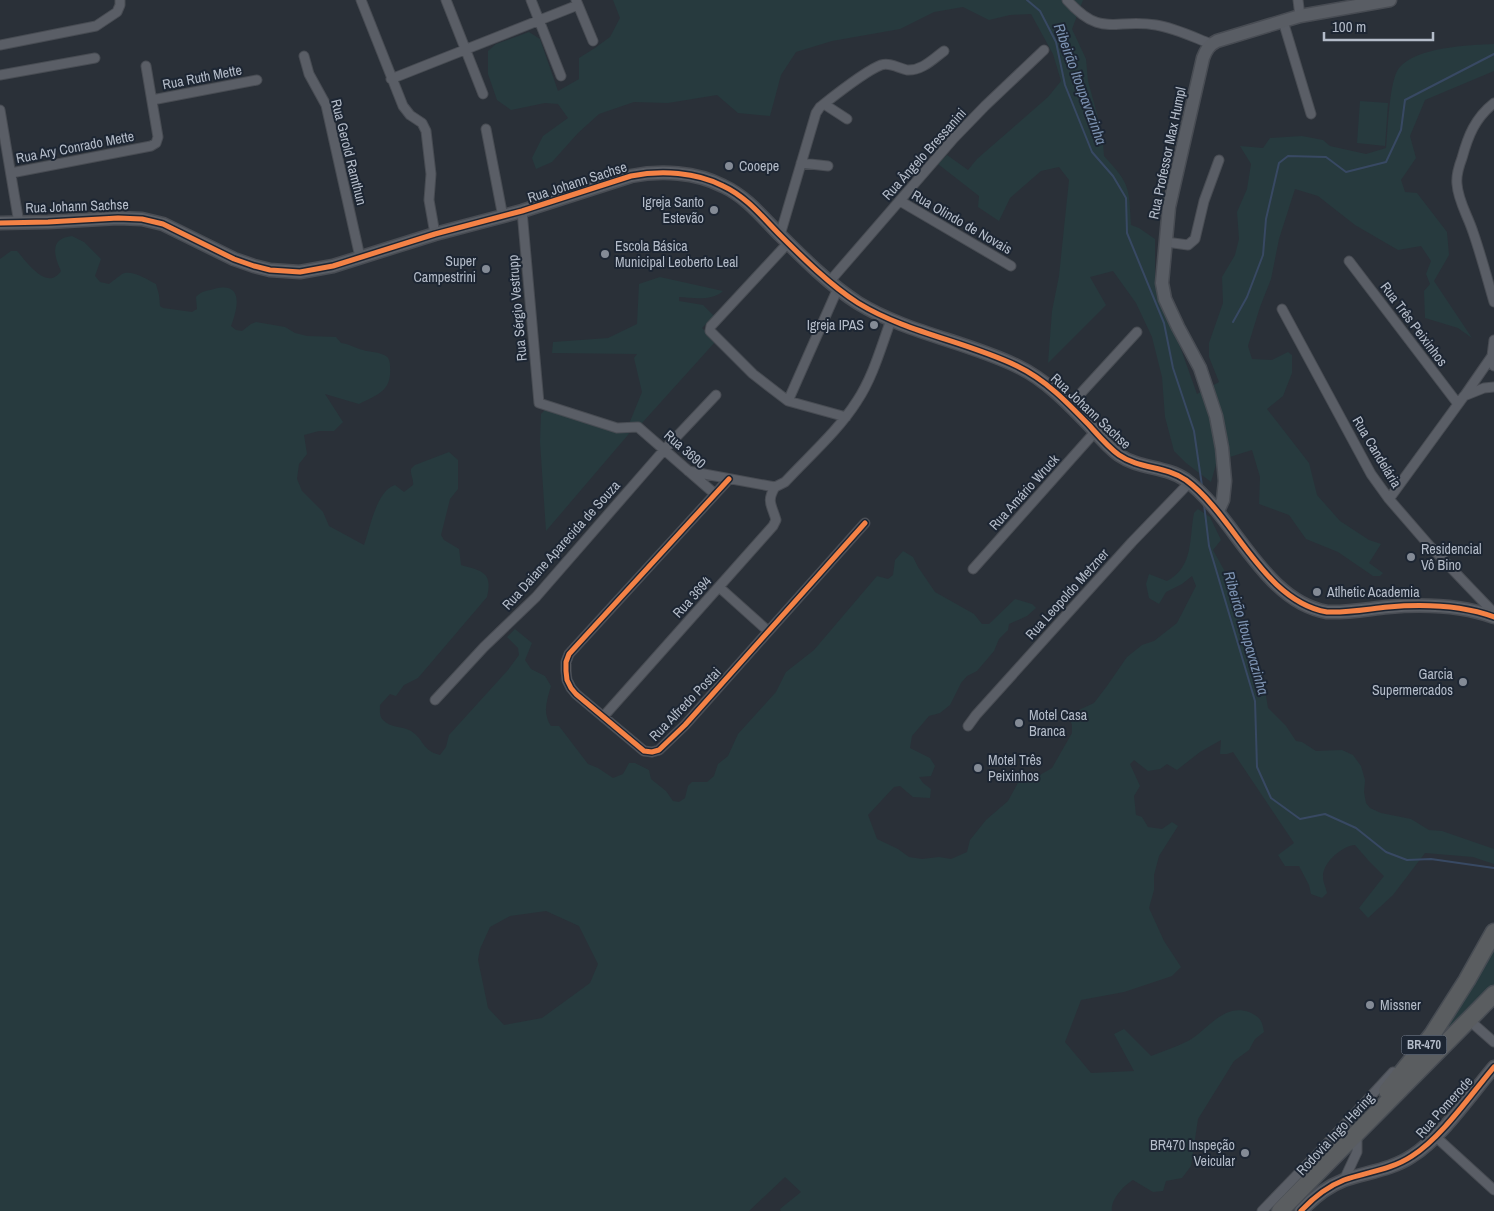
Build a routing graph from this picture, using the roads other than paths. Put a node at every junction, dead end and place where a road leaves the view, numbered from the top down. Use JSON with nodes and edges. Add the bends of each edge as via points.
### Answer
{"nodes":[{"id":1,"x":120,"y":0,"type":"edge"},
{"id":2,"x":361,"y":0,"type":"edge"},
{"id":3,"x":446,"y":0,"type":"edge"},
{"id":4,"x":531,"y":0,"type":"edge"},
{"id":5,"x":1067,"y":0,"type":"edge"},
{"id":6,"x":1298,"y":0,"type":"edge"},
{"id":7,"x":1390,"y":0,"type":"edge"},
{"id":8,"x":577,"y":2,"type":"edge"},
{"id":9,"x":1300,"y":16,"type":"junction"},
{"id":10,"x":539,"y":20,"type":"junction"},
{"id":11,"x":1283,"y":21,"type":"junction"},
{"id":12,"x":593,"y":41,"type":"dead end"},
{"id":13,"x":1211,"y":44,"type":"junction"},
{"id":14,"x":0,"y":45,"type":"edge"},
{"id":15,"x":465,"y":50,"type":"junction"},
{"id":16,"x":1044,"y":50,"type":"dead end"},
{"id":17,"x":944,"y":52,"type":"dead end"},
{"id":18,"x":304,"y":56,"type":"dead end"},
{"id":19,"x":95,"y":58,"type":"dead end"},
{"id":20,"x":146,"y":66,"type":"dead end"},
{"id":21,"x":0,"y":75,"type":"edge"},
{"id":22,"x":561,"y":76,"type":"dead end"},
{"id":23,"x":391,"y":79,"type":"junction"},
{"id":24,"x":258,"y":80,"type":"dead end"},
{"id":25,"x":483,"y":94,"type":"dead end"},
{"id":26,"x":152,"y":100,"type":"junction"},
{"id":27,"x":1494,"y":103,"type":"edge"},
{"id":28,"x":824,"y":104,"type":"junction"},
{"id":29,"x":0,"y":110,"type":"edge"},
{"id":30,"x":1311,"y":114,"type":"dead end"},
{"id":31,"x":847,"y":119,"type":"dead end"},
{"id":32,"x":486,"y":129,"type":"dead end"},
{"id":33,"x":1219,"y":160,"type":"dead end"},
{"id":34,"x":802,"y":163,"type":"junction"},
{"id":35,"x":828,"y":166,"type":"dead end"},
{"id":36,"x":11,"y":173,"type":"junction"},
{"id":37,"x":900,"y":201,"type":"junction"},
{"id":38,"x":522,"y":211,"type":"junction"},
{"id":39,"x":503,"y":217,"type":"junction"},
{"id":40,"x":0,"y":223,"type":"edge"},
{"id":41,"x":19,"y":223,"type":"junction"},
{"id":42,"x":435,"y":234,"type":"junction"},
{"id":43,"x":784,"y":239,"type":"junction"},
{"id":44,"x":1166,"y":242,"type":"junction"},
{"id":45,"x":360,"y":257,"type":"junction"},
{"id":46,"x":1349,"y":262,"type":"dead end"},
{"id":47,"x":1011,"y":266,"type":"dead end"},
{"id":48,"x":834,"y":284,"type":"junction"},
{"id":49,"x":1494,"y":302,"type":"edge"},
{"id":50,"x":1282,"y":309,"type":"dead end"},
{"id":51,"x":891,"y":320,"type":"junction"},
{"id":52,"x":1138,"y":332,"type":"dead end"},
{"id":53,"x":1494,"y":340,"type":"edge"},
{"id":54,"x":1492,"y":356,"type":"junction"},
{"id":55,"x":1494,"y":366,"type":"edge"},
{"id":56,"x":1494,"y":387,"type":"edge"},
{"id":57,"x":716,"y":395,"type":"dead end"},
{"id":58,"x":1464,"y":396,"type":"junction"},
{"id":59,"x":788,"y":401,"type":"junction"},
{"id":60,"x":1070,"y":404,"type":"junction"},
{"id":61,"x":1458,"y":404,"type":"junction"},
{"id":62,"x":846,"y":417,"type":"junction"},
{"id":63,"x":636,"y":426,"type":"joint"},
{"id":64,"x":1096,"y":432,"type":"junction"},
{"id":65,"x":664,"y":450,"type":"junction"},
{"id":66,"x":688,"y":471,"type":"junction"},
{"id":67,"x":729,"y":478,"type":"junction"},
{"id":68,"x":1189,"y":483,"type":"junction"},
{"id":69,"x":775,"y":486,"type":"junction"},
{"id":70,"x":715,"y":494,"type":"junction"},
{"id":71,"x":1389,"y":500,"type":"junction"},
{"id":72,"x":1218,"y":511,"type":"junction"},
{"id":73,"x":866,"y":522,"type":"dead end"},
{"id":74,"x":974,"y":569,"type":"dead end"},
{"id":75,"x":719,"y":587,"type":"junction"},
{"id":76,"x":1494,"y":613,"type":"edge"},
{"id":77,"x":1494,"y":617,"type":"edge"},
{"id":78,"x":768,"y":631,"type":"junction"},
{"id":79,"x":435,"y":700,"type":"dead end"},
{"id":80,"x":603,"y":717,"type":"junction"},
{"id":81,"x":968,"y":726,"type":"dead end"},
{"id":82,"x":1494,"y":932,"type":"edge"},
{"id":83,"x":1494,"y":994,"type":"edge"},
{"id":84,"x":1469,"y":1020,"type":"junction"},
{"id":85,"x":1494,"y":1042,"type":"edge"},
{"id":86,"x":1409,"y":1056,"type":"dead end"},
{"id":87,"x":1494,"y":1067,"type":"edge"},
{"id":88,"x":1357,"y":1134,"type":"junction"},
{"id":89,"x":1436,"y":1136,"type":"junction"},
{"id":90,"x":1340,"y":1149,"type":"junction"},
{"id":91,"x":1344,"y":1180,"type":"junction"},
{"id":92,"x":1494,"y":1190,"type":"edge"},
{"id":93,"x":1262,"y":1211,"type":"edge"},
{"id":94,"x":1280,"y":1211,"type":"edge"},
{"id":95,"x":1301,"y":1211,"type":"edge"}],
"edges":[{"from":1,"to":14,"type":"street","via":[[117,12],[96,26]]},
{"from":2,"to":23,"type":"street"},
{"from":3,"to":15,"type":"street"},
{"from":4,"to":10,"type":"street"},
{"from":5,"to":13,"type":"street","via":[[1094,23],[1152,24]]},
{"from":6,"to":9,"type":"street"},
{"from":7,"to":9,"type":"street"},
{"from":8,"to":10,"type":"street"},
{"from":8,"to":12,"type":"street"},
{"from":9,"to":11,"type":"street"},
{"from":10,"to":15,"type":"street"},
{"from":10,"to":22,"type":"street"},
{"from":11,"to":13,"type":"street"},
{"from":11,"to":30,"type":"street"},
{"from":13,"to":44,"type":"street","name":"Rua Professor Max Humpl","via":[[1206,50],[1198,78],[1169,207]]},
{"from":15,"to":23,"type":"street"},
{"from":15,"to":25,"type":"street"},
{"from":16,"to":37,"type":"street","name":"Rua Ângelo Bressanini","via":[[954,138]]},
{"from":17,"to":28,"type":"street","via":[[914,70],[881,65]]},
{"from":18,"to":45,"type":"street","name":"Rua Gerold Ramthun","via":[[309,74],[326,105]]},
{"from":19,"to":21,"type":"street"},
{"from":20,"to":26,"type":"street","name":"Rua Ary Conrado Mette"},
{"from":23,"to":42,"type":"street","via":[[403,106],[426,131],[432,174],[429,200]]},
{"from":24,"to":26,"type":"street","name":"Rua Ruth Mette"},
{"from":26,"to":36,"type":"street","name":"Rua Ary Conrado Mette","via":[[158,137],[151,146]]},
{"from":27,"to":49,"type":"street","via":[[1474,125],[1457,182],[1458,194],[1473,231]]},
{"from":28,"to":31,"type":"street"},
{"from":28,"to":34,"type":"street","via":[[816,113]]},
{"from":29,"to":36,"type":"street"},
{"from":32,"to":39,"type":"street"},
{"from":33,"to":44,"type":"street","via":[[1195,239],[1188,245]]},
{"from":34,"to":35,"type":"street"},
{"from":34,"to":43,"type":"street"},
{"from":36,"to":41,"type":"street"},
{"from":37,"to":47,"type":"street","name":"Rua Olindo de Novais"},
{"from":37,"to":48,"type":"street","name":"Rua Ângelo Bressanini"},
{"from":38,"to":39,"type":"street","name":"Rua Johann Sachse"},
{"from":38,"to":43,"type":"street","name":"Rua Johann Sachse","via":[[631,176],[672,173],[704,178],[726,187],[744,199]]},
{"from":38,"to":63,"type":"street","name":"Rua Sérgio Vestrupp","via":[[539,402],[617,428]]},
{"from":39,"to":42,"type":"street","name":"Rua Johann Sachse"},
{"from":40,"to":41,"type":"street","name":"Rua Johann Sachse"},
{"from":41,"to":45,"type":"street","name":"Rua Johann Sachse","via":[[118,218],[153,221],[234,259],[286,272],[316,270]]},
{"from":42,"to":45,"type":"street","name":"Rua Johann Sachse"},
{"from":43,"to":48,"type":"street","name":"Rua Johann Sachse"},
{"from":43,"to":59,"type":"street","via":[[710,331],[753,374]]},
{"from":44,"to":72,"type":"street","name":"Rua Professor Max Humpl","via":[[1162,284],[1165,300],[1200,368],[1216,416],[1225,482]]},
{"from":46,"to":61,"type":"street","name":"Rua Três Peixinhos"},
{"from":48,"to":51,"type":"street","name":"Rua Johann Sachse"},
{"from":48,"to":59,"type":"street","name":"Rua Ângelo Bressanini"},
{"from":50,"to":71,"type":"street","name":"Rua Candelária","via":[[1368,468]]},
{"from":51,"to":60,"type":"street","name":"Rua Johann Sachse","via":[[1016,365],[1046,383]]},
{"from":51,"to":62,"type":"street","via":[[868,381]]},
{"from":52,"to":60,"type":"street"},
{"from":53,"to":54,"type":"street"},
{"from":54,"to":55,"type":"street"},
{"from":54,"to":58,"type":"street"},
{"from":56,"to":58,"type":"street"},
{"from":57,"to":65,"type":"street","name":"Rua Daiane Aparecida de Souza"},
{"from":58,"to":61,"type":"street"},
{"from":59,"to":62,"type":"street"},
{"from":60,"to":64,"type":"street","name":"Rua Johann Sachse"},
{"from":61,"to":71,"type":"street"},
{"from":62,"to":69,"type":"street","via":[[785,482]]},
{"from":63,"to":65,"type":"street","name":"Rua 3690"},
{"from":64,"to":68,"type":"street","name":"Rua Johann Sachse","via":[[1126,460],[1178,474]]},
{"from":64,"to":74,"type":"street","name":"Rua Amário Wruck"},
{"from":65,"to":66,"type":"street","name":"Rua 3690"},
{"from":65,"to":79,"type":"street","name":"Rua Daiane Aparecida de Souza","via":[[536,597],[484,646]]},
{"from":66,"to":67,"type":"street"},
{"from":66,"to":70,"type":"street","name":"Rua 3690"},
{"from":67,"to":69,"type":"street"},
{"from":67,"to":70,"type":"street","name":"Rua Alfredo Postai"},
{"from":68,"to":72,"type":"street","name":"Rua Johann Sachse"},
{"from":68,"to":81,"type":"street","name":"Rua Leopoldo Metzner"},
{"from":69,"to":75,"type":"street","name":"Rua 3694","via":[[770,496],[776,520],[773,526]]},
{"from":70,"to":80,"type":"street","name":"Rua Alfredo Postai","via":[[569,654],[566,671],[571,688]]},
{"from":71,"to":76,"type":"street","name":"Rua Candelária"},
{"from":72,"to":77,"type":"street","via":[[1271,579],[1298,601],[1319,611],[1427,606]]},
{"from":73,"to":78,"type":"street","name":"Rua Alfredo Postai"},
{"from":75,"to":78,"type":"street"},
{"from":75,"to":80,"type":"street","name":"Rua 3694"},
{"from":78,"to":80,"type":"street","name":"Rua Alfredo Postai","via":[[659,750],[644,750]]},
{"from":82,"to":90,"type":"highway","name":"Rodovia Ingo Hering","number":"BR-470","via":[[1432,1035]]},
{"from":83,"to":84,"type":"highway","name":"Rodovia Ingo Hering","number":"BR-470"},
{"from":84,"to":85,"type":"street"},
{"from":84,"to":88,"type":"highway","name":"Rodovia Ingo Hering","number":"BR-470"},
{"from":86,"to":93,"type":"street","name":"Rodovia Ingo Hering","number":"BR-470"},
{"from":87,"to":89,"type":"street","name":"Rua Pomerode"},
{"from":88,"to":90,"type":"highway","name":"Rodovia Ingo Hering","number":"BR-470"},
{"from":88,"to":91,"type":"street","via":[[1356,1152]]},
{"from":89,"to":91,"type":"street","name":"Rua Pomerode","via":[[1396,1165]]},
{"from":89,"to":92,"type":"street"},
{"from":90,"to":94,"type":"highway","name":"Rodovia Ingo Hering","number":"BR-470"},
{"from":91,"to":95,"type":"street","name":"Rua Pomerode","via":[[1320,1192]]}]}
